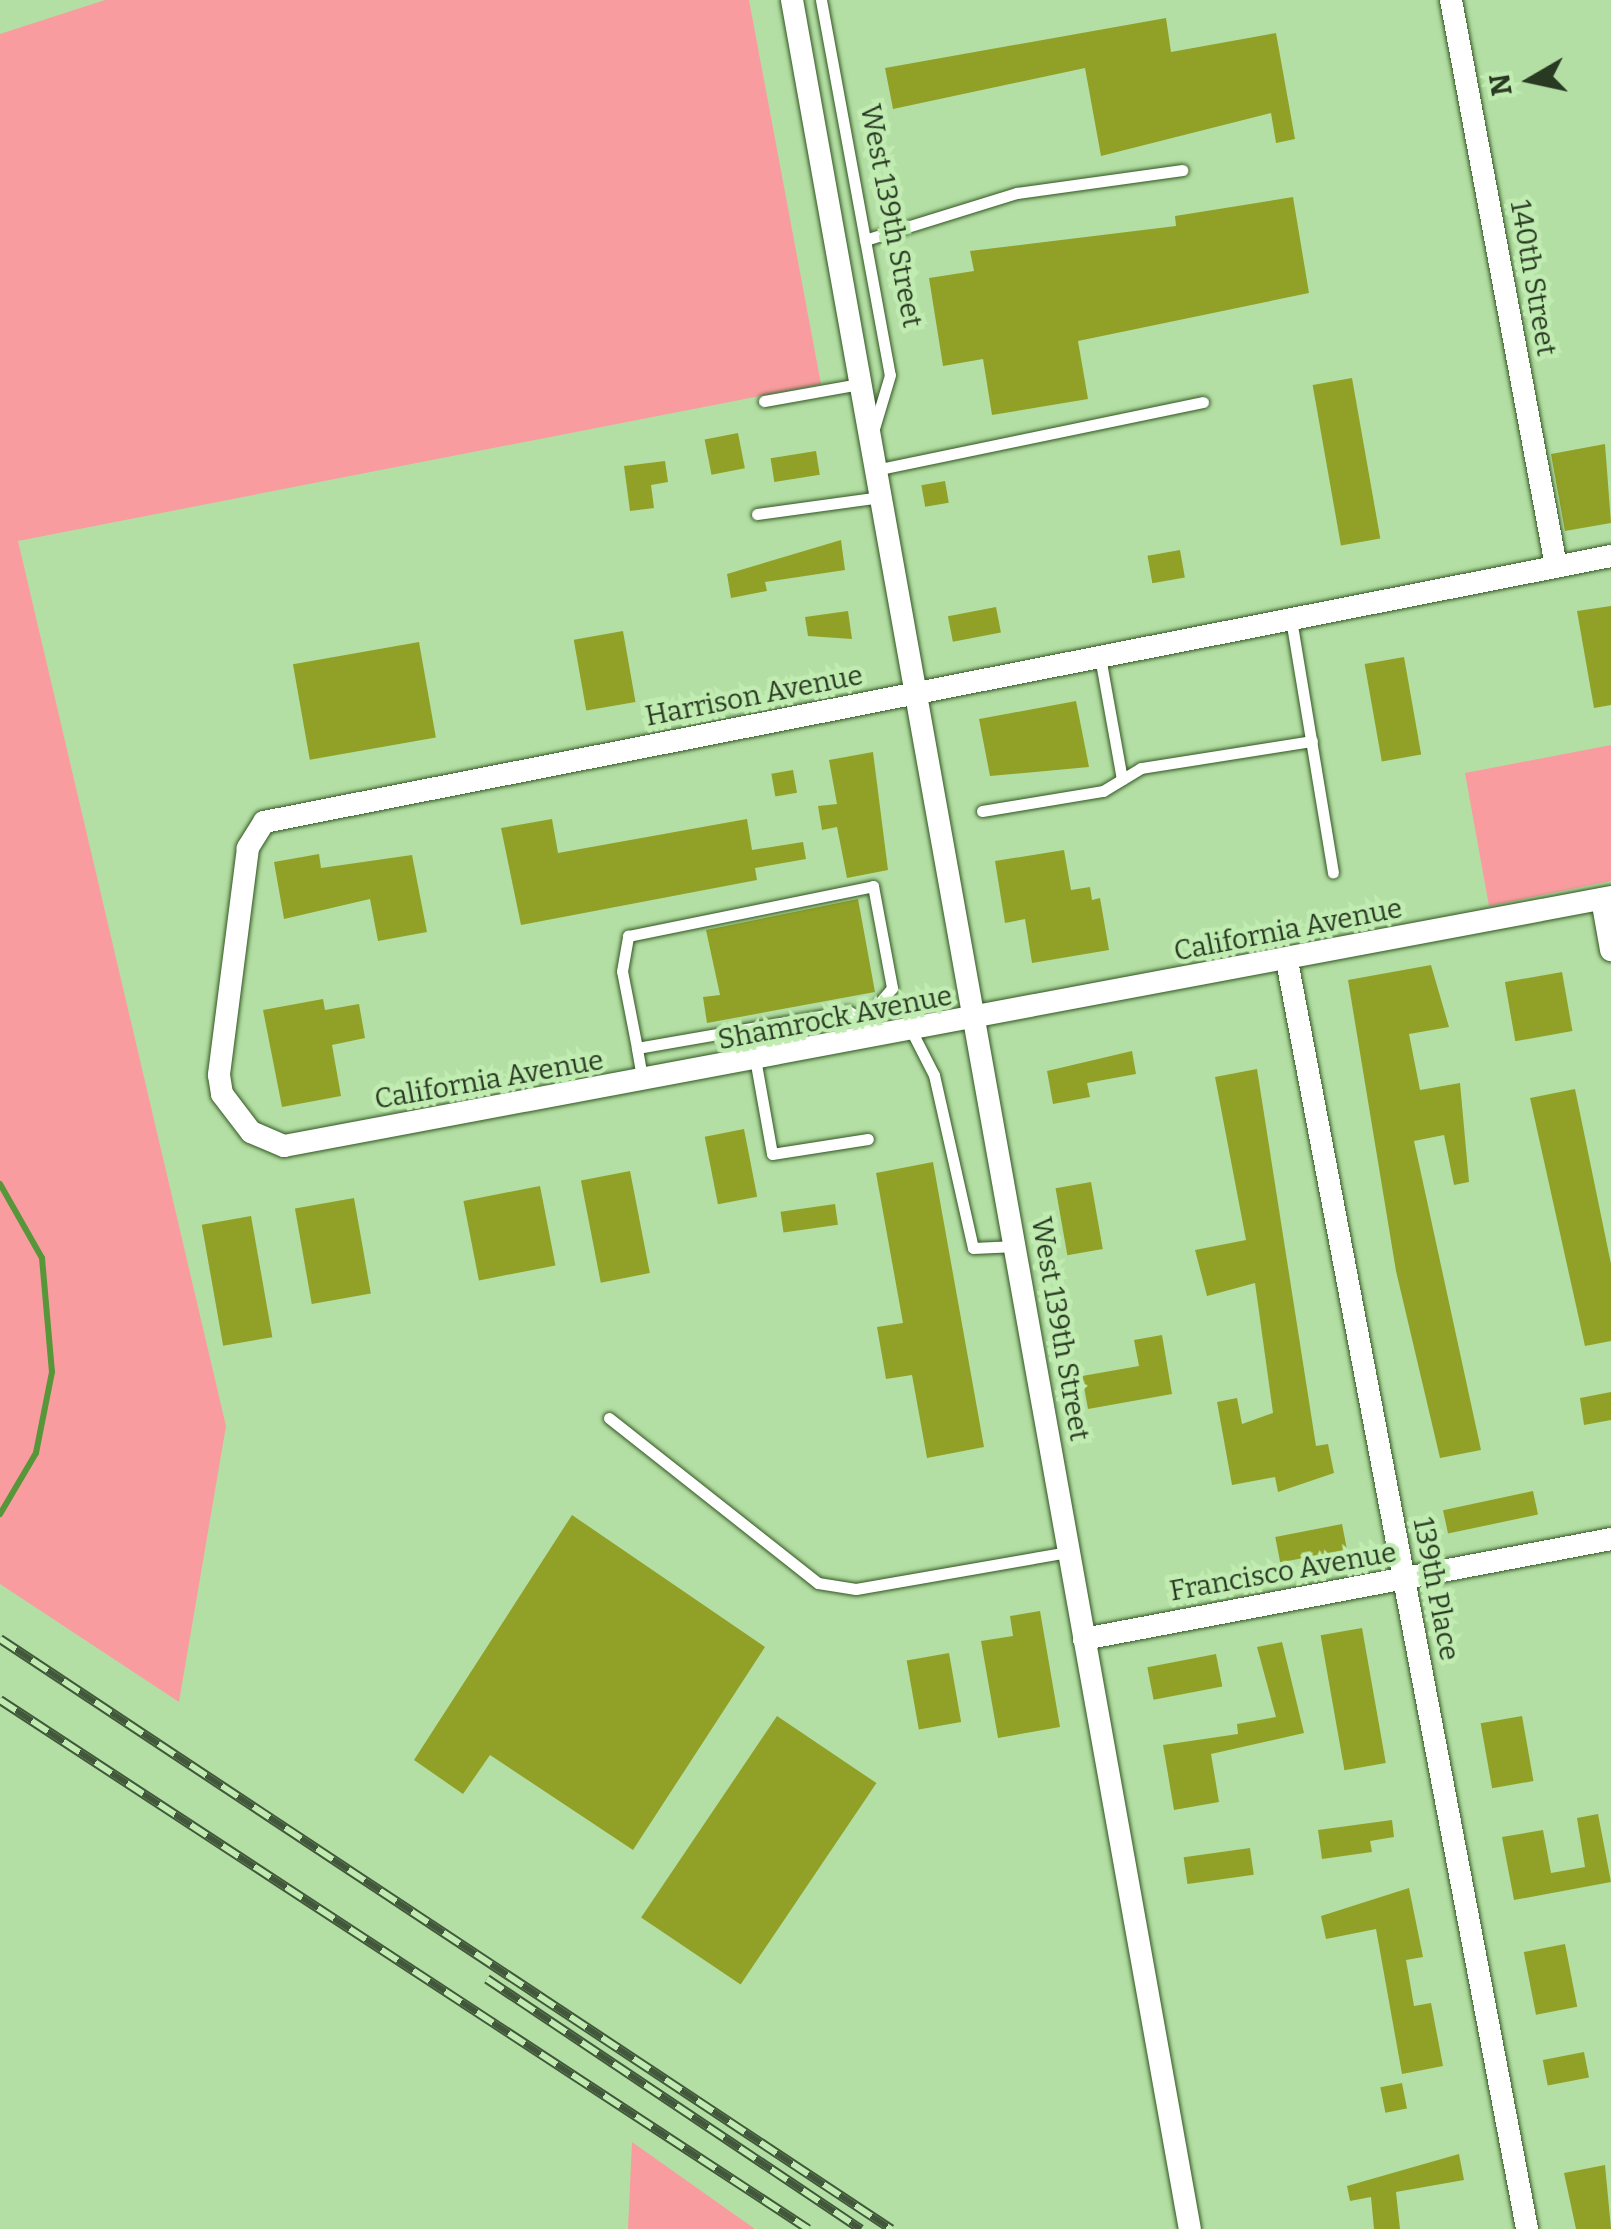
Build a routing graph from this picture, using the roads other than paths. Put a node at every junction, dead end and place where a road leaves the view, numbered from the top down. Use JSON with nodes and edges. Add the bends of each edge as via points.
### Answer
{"nodes":[{"id":1,"x":792,"y":0,"type":"edge"},
{"id":2,"x":820,"y":0,"type":"edge"},
{"id":3,"x":1452,"y":0,"type":"edge"},
{"id":4,"x":1182,"y":170,"type":"dead end"},
{"id":5,"x":865,"y":240,"type":"junction"},
{"id":6,"x":859,"y":384,"type":"junction"},
{"id":7,"x":764,"y":402,"type":"dead end"},
{"id":8,"x":1203,"y":402,"type":"dead end"},
{"id":9,"x":870,"y":439,"type":"junction"},
{"id":10,"x":876,"y":470,"type":"junction"},
{"id":11,"x":881,"y":497,"type":"junction"},
{"id":12,"x":757,"y":514,"type":"dead end"},
{"id":13,"x":1611,"y":556,"type":"edge"},
{"id":14,"x":1556,"y":566,"type":"junction"},
{"id":15,"x":1291,"y":619,"type":"junction"},
{"id":16,"x":1100,"y":657,"type":"junction"},
{"id":17,"x":918,"y":694,"type":"junction"},
{"id":18,"x":1312,"y":742,"type":"junction"},
{"id":19,"x":1122,"y":779,"type":"junction"},
{"id":20,"x":982,"y":810,"type":"dead end"},
{"id":21,"x":1334,"y":873,"type":"dead end"},
{"id":22,"x":1606,"y":898,"type":"edge"},
{"id":23,"x":1611,"y":950,"type":"edge"},
{"id":24,"x":1287,"y":961,"type":"junction"},
{"id":25,"x":977,"y":1022,"type":"junction"},
{"id":26,"x":869,"y":1030,"type":"junction"},
{"id":27,"x":914,"y":1034,"type":"junction"},
{"id":28,"x":637,"y":1048,"type":"junction"},
{"id":29,"x":756,"y":1064,"type":"junction"},
{"id":30,"x":704,"y":1074,"type":"joint"},
{"id":31,"x":643,"y":1084,"type":"junction"},
{"id":32,"x":868,"y":1139,"type":"dead end"},
{"id":33,"x":284,"y":1146,"type":"joint"},
{"id":34,"x":1016,"y":1246,"type":"junction"},
{"id":35,"x":609,"y":1418,"type":"dead end"},
{"id":36,"x":1611,"y":1540,"type":"edge"},
{"id":37,"x":1068,"y":1552,"type":"junction"},
{"id":38,"x":1404,"y":1580,"type":"junction"},
{"id":39,"x":1084,"y":1639,"type":"junction"},
{"id":40,"x":1190,"y":2229,"type":"edge"},
{"id":41,"x":1527,"y":2229,"type":"edge"}],
"edges":[{"from":1,"to":6,"type":"street","name":"West 139th Street"},
{"from":2,"to":5,"type":"lane","name":"West 139th Street"},
{"from":3,"to":14,"type":"street","name":"140th Street"},
{"from":4,"to":5,"type":"lane","via":[[1017,194]]},
{"from":5,"to":9,"type":"lane","name":"West 139th Street","via":[[890,375],[885,415]]},
{"from":6,"to":7,"type":"lane"},
{"from":6,"to":9,"type":"street","name":"West 139th Street"},
{"from":8,"to":10,"type":"lane"},
{"from":9,"to":10,"type":"street","name":"West 139th Street"},
{"from":10,"to":11,"type":"street","name":"West 139th Street"},
{"from":11,"to":12,"type":"lane"},
{"from":11,"to":17,"type":"street","name":"West 139th Street"},
{"from":13,"to":14,"type":"street","name":"Harrison Avenue"},
{"from":14,"to":15,"type":"street","name":"Harrison Avenue"},
{"from":15,"to":16,"type":"street","name":"Harrison Avenue"},
{"from":15,"to":18,"type":"lane"},
{"from":16,"to":17,"type":"street","name":"Harrison Avenue"},
{"from":16,"to":19,"type":"lane"},
{"from":17,"to":25,"type":"street","name":"West 139th Street"},
{"from":17,"to":33,"type":"street","name":"Harrison Avenue","via":[[264,822],[248,848],[219,1074],[251,1132]]},
{"from":18,"to":19,"type":"lane","via":[[1141,768]]},
{"from":18,"to":21,"type":"lane"},
{"from":19,"to":20,"type":"lane","via":[[1102,791]]},
{"from":22,"to":23,"type":"street"},
{"from":22,"to":24,"type":"street","name":"California Avenue"},
{"from":24,"to":25,"type":"street","name":"California Avenue"},
{"from":24,"to":38,"type":"street","name":"139th Place"},
{"from":25,"to":27,"type":"street","name":"Shamrock Avenue"},
{"from":25,"to":34,"type":"street","name":"West 139th Street"},
{"from":26,"to":27,"type":"street","name":"Shamrock Avenue"},
{"from":26,"to":28,"type":"lane","via":[[848,1012]]},
{"from":26,"to":28,"type":"lane","via":[[892,988],[873,886],[635,932],[624,945]]},
{"from":26,"to":29,"type":"street","name":"Shamrock Avenue"},
{"from":27,"to":34,"type":"lane","via":[[934,1076],[974,1248]]},
{"from":28,"to":31,"type":"lane"},
{"from":29,"to":30,"type":"street","name":"Shamrock Avenue"},
{"from":29,"to":32,"type":"lane","via":[[772,1154]]},
{"from":30,"to":31,"type":"street","name":"California Avenue"},
{"from":31,"to":33,"type":"street","name":"California Avenue"},
{"from":34,"to":37,"type":"street","name":"West 139th Street"},
{"from":35,"to":37,"type":"lane","via":[[818,1583],[856,1589]]},
{"from":36,"to":38,"type":"street","name":"Francisco Avenue"},
{"from":37,"to":39,"type":"street","name":"West 139th Street"},
{"from":38,"to":39,"type":"street","name":"Francisco Avenue"},
{"from":38,"to":41,"type":"street","name":"139th Place"},
{"from":39,"to":40,"type":"street","name":"West 139th Street"}]}
